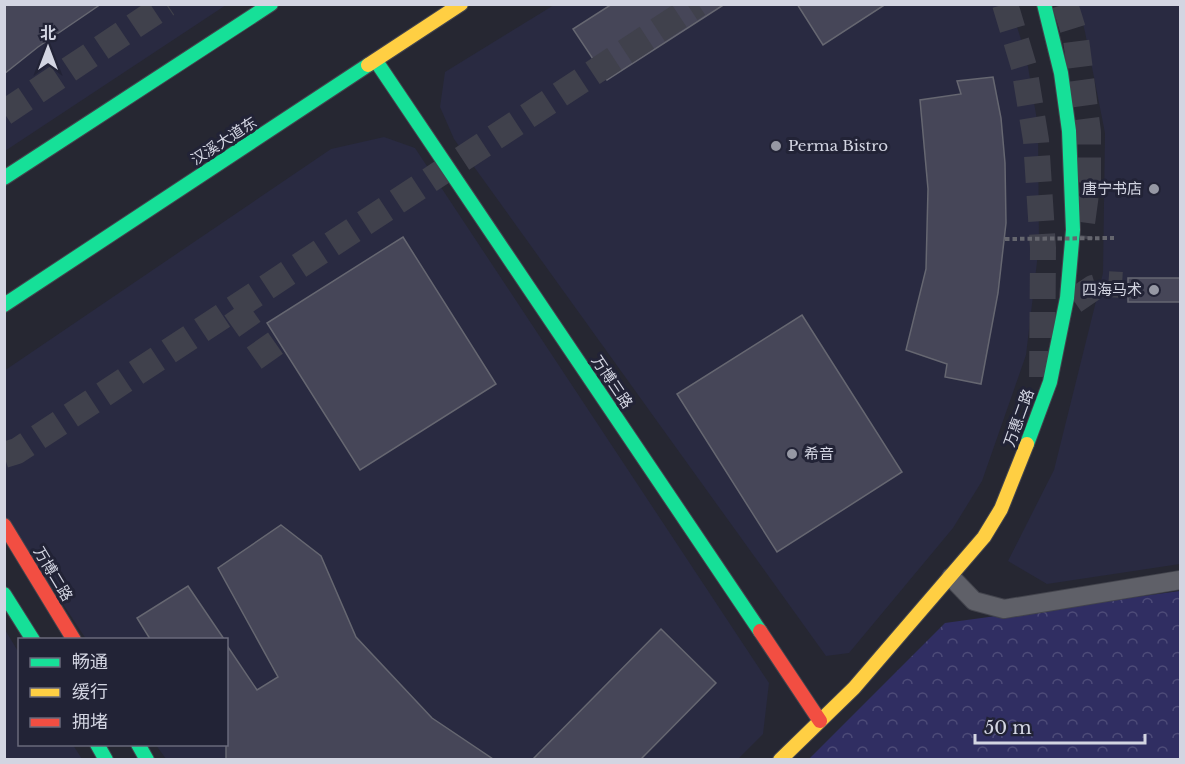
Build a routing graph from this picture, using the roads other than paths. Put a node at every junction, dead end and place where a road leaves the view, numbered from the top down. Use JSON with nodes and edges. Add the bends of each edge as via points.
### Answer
{"nodes":[{"id":1,"x":271,"y":4,"type":"edge"},
{"id":2,"x":461,"y":4,"type":"edge"},
{"id":3,"x":1044,"y":4,"type":"edge"},
{"id":4,"x":376,"y":61,"type":"junction"},
{"id":5,"x":4,"y":178,"type":"edge"},
{"id":6,"x":36,"y":283,"type":"junction"},
{"id":7,"x":6,"y":285,"type":"dead end"},
{"id":8,"x":4,"y":305,"type":"edge"},
{"id":9,"x":4,"y":525,"type":"edge"},
{"id":10,"x":951,"y":578,"type":"junction"},
{"id":11,"x":1180,"y":580,"type":"edge"},
{"id":12,"x":4,"y":594,"type":"edge"},
{"id":13,"x":32,"y":638,"type":"edge"},
{"id":14,"x":73,"y":638,"type":"edge"},
{"id":15,"x":820,"y":721,"type":"junction"},
{"id":16,"x":98,"y":746,"type":"edge"},
{"id":17,"x":139,"y":746,"type":"edge"},
{"id":18,"x":106,"y":759,"type":"edge"},
{"id":19,"x":147,"y":759,"type":"edge"},
{"id":20,"x":780,"y":759,"type":"edge"}],
"edges":[{"from":1,"to":5,"type":"street"},
{"from":2,"to":4,"type":"street","name":"汉溪大道东"},
{"from":3,"to":10,"type":"street","name":"万惠二路","via":[[1061,74],[1069,131],[1073,230],[1067,298],[1050,382],[1001,509]]},
{"from":4,"to":6,"type":"street","name":"汉溪大道东"},
{"from":4,"to":15,"type":"street","name":"万博三路"},
{"from":6,"to":7,"type":"street"},
{"from":6,"to":8,"type":"street","name":"汉溪大道东"},
{"from":9,"to":14,"type":"street","name":"万博二路"},
{"from":10,"to":11,"type":"street","via":[[974,601],[1004,609]]},
{"from":10,"to":15,"type":"street","name":"万惠二路"},
{"from":12,"to":13,"type":"street"},
{"from":15,"to":20,"type":"street","name":"万惠二路"},
{"from":16,"to":18,"type":"street"},
{"from":17,"to":19,"type":"street"}]}
